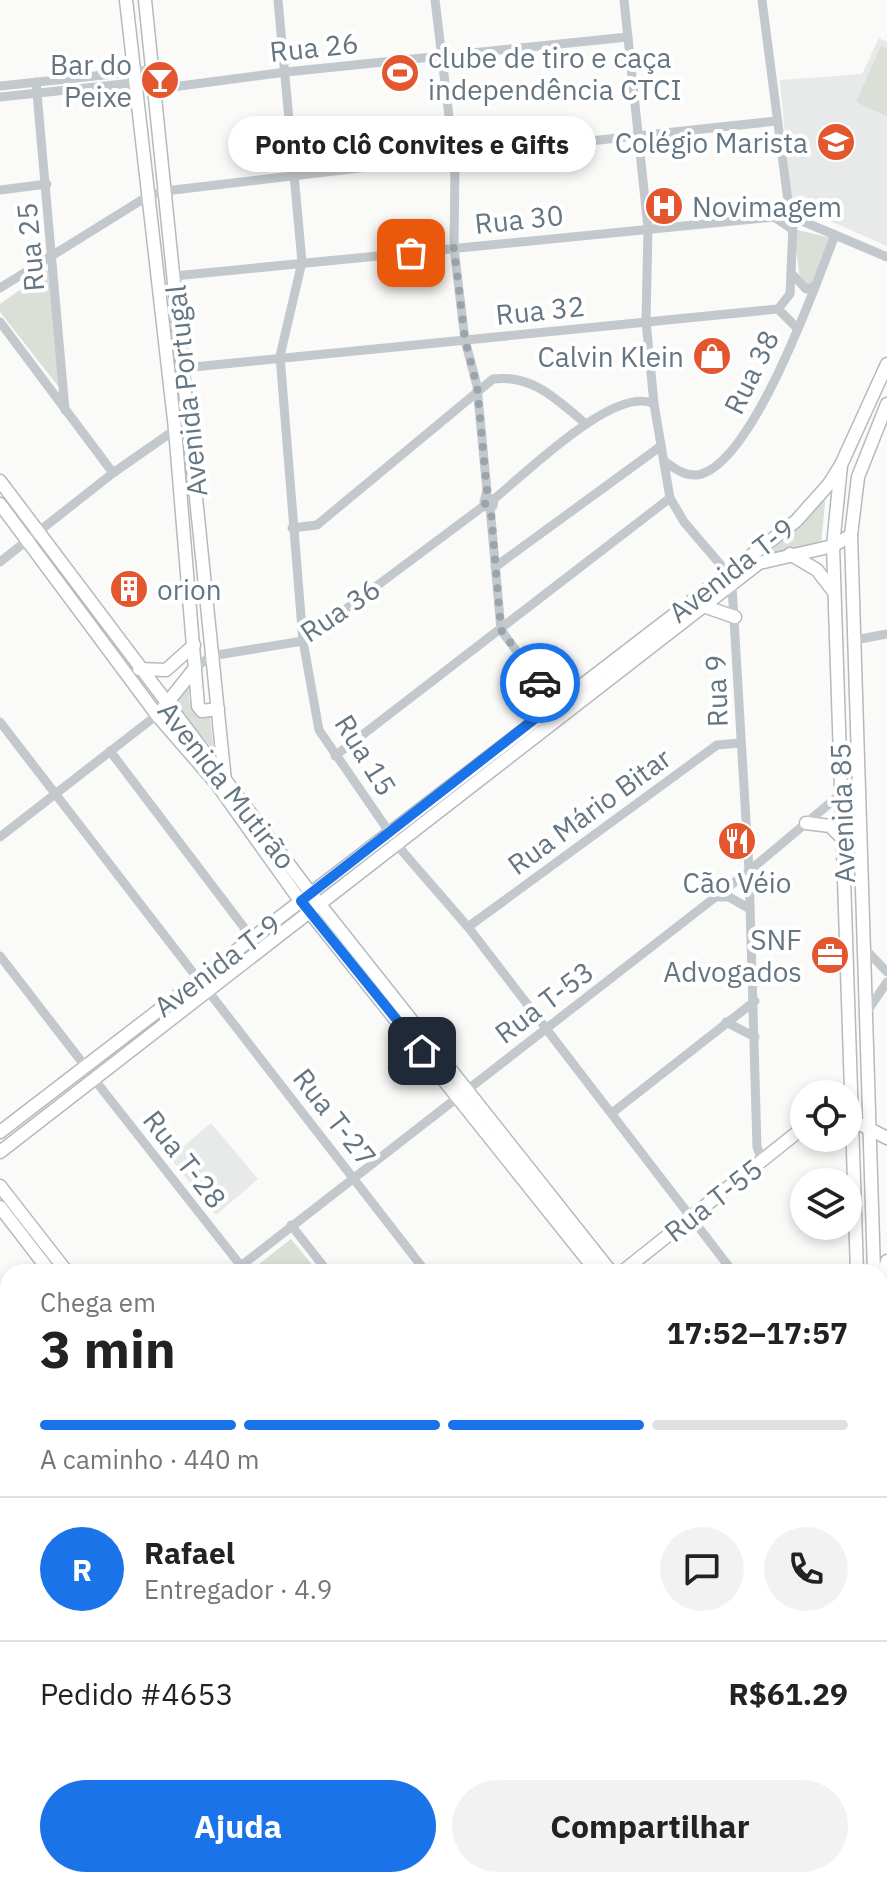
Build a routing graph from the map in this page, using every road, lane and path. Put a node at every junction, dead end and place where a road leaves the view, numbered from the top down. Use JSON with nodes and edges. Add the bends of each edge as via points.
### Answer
{"nodes":[{"id":1,"x":126,"y":0,"type":"edge"},
{"id":2,"x":145,"y":0,"type":"edge"},
{"id":3,"x":278,"y":0,"type":"edge"},
{"id":4,"x":435,"y":0,"type":"edge"},
{"id":5,"x":624,"y":0,"type":"edge"},
{"id":6,"x":762,"y":0,"type":"edge"},
{"id":7,"x":628,"y":37,"type":"junction"},
{"id":8,"x":442,"y":55,"type":"junction"},
{"id":9,"x":286,"y":72,"type":"junction"},
{"id":10,"x":152,"y":75,"type":"junction"},
{"id":11,"x":134,"y":78,"type":"junction"},
{"id":12,"x":0,"y":86,"type":"edge"},
{"id":13,"x":37,"y":87,"type":"junction"},
{"id":14,"x":0,"y":97,"type":"edge"},
{"id":15,"x":154,"y":101,"type":"junction"},
{"id":16,"x":777,"y":121,"type":"junction"},
{"id":17,"x":640,"y":137,"type":"junction"},
{"id":18,"x":452,"y":156,"type":"junction"},
{"id":19,"x":296,"y":174,"type":"junction"},
{"id":20,"x":47,"y":184,"type":"junction"},
{"id":21,"x":0,"y":190,"type":"edge"},
{"id":22,"x":165,"y":191,"type":"junction"},
{"id":23,"x":148,"y":196,"type":"junction"},
{"id":24,"x":788,"y":204,"type":"junction"},
{"id":25,"x":774,"y":217,"type":"junction"},
{"id":26,"x":802,"y":221,"type":"junction"},
{"id":27,"x":648,"y":228,"type":"junction"},
{"id":28,"x":792,"y":229,"type":"junction"},
{"id":29,"x":835,"y":235,"type":"junction"},
{"id":30,"x":454,"y":248,"type":"junction"},
{"id":31,"x":52,"y":253,"type":"junction"},
{"id":32,"x":887,"y":257,"type":"edge"},
{"id":33,"x":302,"y":262,"type":"junction"},
{"id":34,"x":793,"y":275,"type":"junction"},
{"id":35,"x":174,"y":276,"type":"junction"},
{"id":36,"x":815,"y":287,"type":"junction"},
{"id":37,"x":0,"y":288,"type":"edge"},
{"id":38,"x":778,"y":309,"type":"junction"},
{"id":39,"x":646,"y":321,"type":"junction"},
{"id":40,"x":0,"y":322,"type":"edge"},
{"id":41,"x":797,"y":328,"type":"junction"},
{"id":42,"x":465,"y":340,"type":"junction"},
{"id":43,"x":280,"y":356,"type":"junction"},
{"id":44,"x":887,"y":364,"type":"edge"},
{"id":45,"x":184,"y":368,"type":"junction"},
{"id":46,"x":479,"y":388,"type":"junction"},
{"id":47,"x":654,"y":404,"type":"junction"},
{"id":48,"x":887,"y":404,"type":"edge"},
{"id":49,"x":65,"y":410,"type":"junction"},
{"id":50,"x":189,"y":420,"type":"junction"},
{"id":51,"x":586,"y":424,"type":"junction"},
{"id":52,"x":175,"y":429,"type":"junction"},
{"id":53,"x":661,"y":446,"type":"junction"},
{"id":54,"x":664,"y":461,"type":"junction"},
{"id":55,"x":841,"y":465,"type":"junction"},
{"id":56,"x":113,"y":473,"type":"junction"},
{"id":57,"x":0,"y":481,"type":"edge"},
{"id":58,"x":670,"y":498,"type":"junction"},
{"id":59,"x":489,"y":503,"type":"junction"},
{"id":60,"x":0,"y":504,"type":"edge"},
{"id":61,"x":292,"y":528,"type":"junction"},
{"id":62,"x":851,"y":535,"type":"junction"},
{"id":63,"x":34,"y":536,"type":"junction"},
{"id":64,"x":833,"y":546,"type":"junction"},
{"id":65,"x":790,"y":554,"type":"junction"},
{"id":66,"x":0,"y":562,"type":"edge"},
{"id":67,"x":495,"y":567,"type":"junction"},
{"id":68,"x":729,"y":580,"type":"junction"},
{"id":69,"x":834,"y":592,"type":"junction"},
{"id":70,"x":706,"y":607,"type":"junction"},
{"id":71,"x":525,"y":611,"type":"junction"},
{"id":72,"x":500,"y":612,"type":"junction"},
{"id":73,"x":735,"y":617,"type":"junction"},
{"id":74,"x":501,"y":630,"type":"junction"},
{"id":75,"x":887,"y":634,"type":"edge"},
{"id":76,"x":855,"y":640,"type":"junction"},
{"id":77,"x":303,"y":641,"type":"junction"},
{"id":78,"x":194,"y":645,"type":"junction"},
{"id":79,"x":211,"y":656,"type":"junction"},
{"id":80,"x":195,"y":668,"type":"junction"},
{"id":81,"x":139,"y":669,"type":"junction"},
{"id":82,"x":555,"y":703,"type":"junction"},
{"id":83,"x":218,"y":709,"type":"junction"},
{"id":84,"x":162,"y":710,"type":"junction"},
{"id":85,"x":0,"y":722,"type":"edge"},
{"id":86,"x":740,"y":743,"type":"junction"},
{"id":87,"x":110,"y":751,"type":"junction"},
{"id":88,"x":335,"y":756,"type":"junction"},
{"id":89,"x":225,"y":781,"type":"junction"},
{"id":90,"x":861,"y":788,"type":"junction"},
{"id":91,"x":842,"y":793,"type":"junction"},
{"id":92,"x":56,"y":794,"type":"junction"},
{"id":93,"x":806,"y":823,"type":"junction"},
{"id":94,"x":389,"y":832,"type":"junction"},
{"id":95,"x":0,"y":837,"type":"edge"},
{"id":96,"x":843,"y":839,"type":"junction"},
{"id":97,"x":397,"y":843,"type":"junction"},
{"id":98,"x":749,"y":871,"type":"junction"},
{"id":99,"x":715,"y":897,"type":"junction"},
{"id":100,"x":311,"y":903,"type":"junction"},
{"id":101,"x":750,"y":909,"type":"junction"},
{"id":102,"x":468,"y":927,"type":"junction"},
{"id":103,"x":252,"y":938,"type":"junction"},
{"id":104,"x":866,"y":950,"type":"junction"},
{"id":105,"x":0,"y":956,"type":"edge"},
{"id":106,"x":887,"y":972,"type":"edge"},
{"id":107,"x":198,"y":979,"type":"junction"},
{"id":108,"x":887,"y":982,"type":"edge"},
{"id":109,"x":208,"y":991,"type":"junction"},
{"id":110,"x":755,"y":1001,"type":"junction"},
{"id":111,"x":864,"y":1016,"type":"junction"},
{"id":112,"x":726,"y":1022,"type":"junction"},
{"id":113,"x":547,"y":1029,"type":"junction"},
{"id":114,"x":755,"y":1037,"type":"junction"},
{"id":115,"x":85,"y":1066,"type":"junction"},
{"id":116,"x":94,"y":1079,"type":"junction"},
{"id":117,"x":849,"y":1080,"type":"edge"},
{"id":118,"x":462,"y":1091,"type":"junction"},
{"id":119,"x":612,"y":1113,"type":"junction"},
{"id":120,"x":862,"y":1123,"type":"edge"},
{"id":121,"x":868,"y":1126,"type":"junction"},
{"id":122,"x":0,"y":1132,"type":"edge"},
{"id":123,"x":790,"y":1138,"type":"edge"},
{"id":124,"x":887,"y":1140,"type":"edge"},
{"id":125,"x":869,"y":1146,"type":"junction"},
{"id":126,"x":0,"y":1152,"type":"edge"},
{"id":127,"x":851,"y":1153,"type":"joint"},
{"id":128,"x":762,"y":1161,"type":"junction"},
{"id":129,"x":354,"y":1176,"type":"junction"},
{"id":130,"x":0,"y":1186,"type":"edge"},
{"id":131,"x":0,"y":1207,"type":"edge"},
{"id":132,"x":692,"y":1217,"type":"junction"},
{"id":133,"x":291,"y":1225,"type":"junction"},
{"id":134,"x":44,"y":1264,"type":"edge"},
{"id":135,"x":61,"y":1264,"type":"edge"},
{"id":136,"x":233,"y":1264,"type":"edge"},
{"id":137,"x":243,"y":1264,"type":"edge"},
{"id":138,"x":322,"y":1264,"type":"edge"},
{"id":139,"x":420,"y":1264,"type":"edge"},
{"id":140,"x":591,"y":1264,"type":"edge"},
{"id":141,"x":604,"y":1264,"type":"edge"},
{"id":142,"x":632,"y":1264,"type":"edge"},
{"id":143,"x":727,"y":1264,"type":"edge"},
{"id":144,"x":857,"y":1264,"type":"edge"},
{"id":145,"x":874,"y":1264,"type":"edge"}],
"edges":[{"from":1,"to":11,"type":"main road","name":"Avenida Portugal"},
{"from":2,"to":10,"type":"main road","name":"Avenida Portugal"},
{"from":3,"to":9,"type":"street","name":"Rua 15"},
{"from":4,"to":8,"type":"street"},
{"from":5,"to":7,"type":"street"},
{"from":6,"to":16,"type":"street"},
{"from":7,"to":8,"type":"street","name":"Rua 26"},
{"from":7,"to":17,"type":"street"},
{"from":8,"to":9,"type":"street","name":"Rua 26"},
{"from":8,"to":18,"type":"street"},
{"from":9,"to":15,"type":"street","name":"Rua 26","via":[[172,87]]},
{"from":9,"to":19,"type":"street","name":"Rua 15"},
{"from":10,"to":11,"type":"street"},
{"from":10,"to":15,"type":"main road","name":"Avenida Portugal"},
{"from":11,"to":13,"type":"street"},
{"from":11,"to":23,"type":"main road","name":"Avenida Portugal"},
{"from":12,"to":13,"type":"street"},
{"from":13,"to":14,"type":"street"},
{"from":13,"to":20,"type":"street","name":"Rua 25"},
{"from":15,"to":22,"type":"main road","name":"Avenida Portugal"},
{"from":16,"to":17,"type":"street"},
{"from":16,"to":24,"type":"street"},
{"from":17,"to":18,"type":"street"},
{"from":17,"to":27,"type":"street"},
{"from":18,"to":19,"type":"street"},
{"from":18,"to":30,"type":"street"},
{"from":19,"to":22,"type":"street"},
{"from":19,"to":33,"type":"street","name":"Rua 15"},
{"from":20,"to":21,"type":"street"},
{"from":20,"to":31,"type":"street","name":"Rua 25"},
{"from":22,"to":23,"type":"street"},
{"from":22,"to":35,"type":"main road","name":"Avenida Portugal"},
{"from":23,"to":31,"type":"street"},
{"from":23,"to":52,"type":"main road","name":"Avenida Portugal"},
{"from":24,"to":25,"type":"street"},
{"from":24,"to":26,"type":"street"},
{"from":25,"to":27,"type":"street","name":"Rua 30"},
{"from":25,"to":28,"type":"street"},
{"from":26,"to":28,"type":"street"},
{"from":26,"to":29,"type":"street"},
{"from":27,"to":30,"type":"street","name":"Rua 30"},
{"from":27,"to":39,"type":"street"},
{"from":28,"to":34,"type":"street"},
{"from":29,"to":32,"type":"street"},
{"from":29,"to":36,"type":"street","name":"Rua 38"},
{"from":30,"to":33,"type":"street","name":"Rua 30"},
{"from":30,"to":42,"type":"street"},
{"from":31,"to":37,"type":"street"},
{"from":31,"to":49,"type":"street","name":"Rua 25"},
{"from":33,"to":35,"type":"street","name":"Rua 30"},
{"from":33,"to":43,"type":"street","name":"Rua 15"},
{"from":34,"to":36,"type":"street","via":[[806,289]]},
{"from":34,"to":38,"type":"street","via":[[790,294]]},
{"from":35,"to":45,"type":"main road","name":"Avenida Portugal"},
{"from":36,"to":41,"type":"street","name":"Rua 38"},
{"from":38,"to":39,"type":"street","name":"Rua 32"},
{"from":38,"to":41,"type":"street"},
{"from":39,"to":42,"type":"street","name":"Rua 32"},
{"from":39,"to":47,"type":"street"},
{"from":40,"to":49,"type":"street"},
{"from":41,"to":54,"type":"street","name":"Rua 38","via":[[755,423],[730,452],[696,475]]},
{"from":42,"to":43,"type":"street","name":"Rua 32"},
{"from":42,"to":46,"type":"street"},
{"from":43,"to":45,"type":"street","name":"Rua 32"},
{"from":43,"to":61,"type":"street","name":"Rua 15"},
{"from":44,"to":55,"type":"main road","name":"Avenida 85"},
{"from":45,"to":50,"type":"main road","name":"Avenida Portugal"},
{"from":46,"to":51,"type":"street","via":[[493,379],[524,380],[546,390]]},
{"from":46,"to":59,"type":"street"},
{"from":46,"to":61,"type":"street","via":[[317,525]]},
{"from":47,"to":51,"type":"street","name":"Rua 36","via":[[620,405]]},
{"from":47,"to":53,"type":"street"},
{"from":48,"to":62,"type":"main road","name":"Avenida 85","via":[[858,477]]},
{"from":49,"to":56,"type":"street"},
{"from":50,"to":52,"type":"street"},
{"from":50,"to":79,"type":"main road","name":"Avenida Portugal"},
{"from":51,"to":59,"type":"street","name":"Rua 36"},
{"from":52,"to":56,"type":"street"},
{"from":52,"to":78,"type":"main road","name":"Avenida Portugal"},
{"from":53,"to":54,"type":"street"},
{"from":53,"to":67,"type":"street"},
{"from":54,"to":58,"type":"street"},
{"from":55,"to":64,"type":"main road","name":"Avenida 85"},
{"from":55,"to":68,"type":"main road","name":"Avenida T-9","via":[[796,521]]},
{"from":56,"to":63,"type":"street"},
{"from":57,"to":63,"type":"main road","name":"Avenida Mutirão"},
{"from":58,"to":68,"type":"street"},
{"from":58,"to":71,"type":"street"},
{"from":59,"to":67,"type":"street"},
{"from":59,"to":77,"type":"street","name":"Rua 36"},
{"from":60,"to":63,"type":"main road","name":"Avenida Mutirão"},
{"from":61,"to":77,"type":"street","name":"Rua 15"},
{"from":62,"to":64,"type":"main road","name":"Avenida T-9"},
{"from":62,"to":76,"type":"main road","name":"Avenida 85"},
{"from":63,"to":66,"type":"street"},
{"from":63,"to":81,"type":"main road","name":"Avenida Mutirão"},
{"from":63,"to":84,"type":"main road","name":"Avenida Mutirão"},
{"from":64,"to":65,"type":"main road","name":"Avenida T-9"},
{"from":64,"to":69,"type":"main road","name":"Avenida 85"},
{"from":65,"to":68,"type":"main road","name":"Avenida T-9"},
{"from":65,"to":69,"type":"main road","via":[[817,570]]},
{"from":67,"to":72,"type":"street"},
{"from":68,"to":70,"type":"main road","name":"Avenida T-9"},
{"from":68,"to":73,"type":"street","name":"Rua 9"},
{"from":68,"to":82,"type":"main road","name":"Avenida T-9"},
{"from":69,"to":91,"type":"main road","name":"Avenida 85"},
{"from":70,"to":73,"type":"main road"},
{"from":70,"to":97,"type":"main road","name":"Avenida T-9"},
{"from":71,"to":72,"type":"street"},
{"from":71,"to":74,"type":"street"},
{"from":72,"to":74,"type":"street"},
{"from":73,"to":86,"type":"street","name":"Rua 9"},
{"from":74,"to":82,"type":"street"},
{"from":74,"to":88,"type":"street"},
{"from":75,"to":76,"type":"street"},
{"from":76,"to":90,"type":"main road","name":"Avenida 85"},
{"from":77,"to":79,"type":"street","name":"Rua 36"},
{"from":77,"to":88,"type":"street","name":"Rua 15","via":[[319,730]]},
{"from":78,"to":80,"type":"main road","name":"Avenida Portugal"},
{"from":78,"to":81,"type":"main road","via":[[166,670]]},
{"from":79,"to":80,"type":"street","name":"Rua 36"},
{"from":79,"to":83,"type":"main road","name":"Avenida Portugal"},
{"from":80,"to":83,"type":"main road","name":"Avenida Portugal","via":[[198,706],[202,711]]},
{"from":80,"to":84,"type":"main road","name":"Rua 36"},
{"from":81,"to":84,"type":"main road","name":"Avenida Mutirão"},
{"from":82,"to":94,"type":"main road","name":"Avenida T-9"},
{"from":83,"to":89,"type":"main road","name":"Avenida Portugal"},
{"from":84,"to":87,"type":"street"},
{"from":84,"to":89,"type":"main road","name":"Avenida Mutirão"},
{"from":84,"to":100,"type":"main road","name":"Avenida Mutirão"},
{"from":85,"to":92,"type":"street"},
{"from":86,"to":98,"type":"street","name":"Rua 9"},
{"from":86,"to":102,"type":"street","name":"Rua Mário Bitar","via":[[717,745]]},
{"from":87,"to":92,"type":"street"},
{"from":87,"to":103,"type":"street"},
{"from":88,"to":94,"type":"street","name":"Rua 15"},
{"from":89,"to":100,"type":"main road","name":"Avenida Mutirão"},
{"from":90,"to":91,"type":"street"},
{"from":90,"to":104,"type":"main road","name":"Avenida 85"},
{"from":91,"to":93,"type":"street","name":"Rua T-53"},
{"from":91,"to":96,"type":"main road","name":"Avenida 85"},
{"from":92,"to":95,"type":"street"},
{"from":92,"to":107,"type":"street"},
{"from":93,"to":96,"type":"main road","via":[[830,826]]},
{"from":93,"to":98,"type":"street","name":"Rua T-53"},
{"from":94,"to":97,"type":"street","name":"Rua 15"},
{"from":94,"to":100,"type":"main road","name":"Avenida T-9"},
{"from":96,"to":117,"type":"main road","name":"Avenida 85"},
{"from":97,"to":100,"type":"main road","name":"Avenida T-9"},
{"from":97,"to":102,"type":"street","name":"Rua 15"},
{"from":98,"to":99,"type":"street","name":"Rua T-53"},
{"from":98,"to":101,"type":"street","name":"Rua 9"},
{"from":99,"to":101,"type":"street","via":[[729,897]]},
{"from":99,"to":113,"type":"street","name":"Rua T-53"},
{"from":100,"to":103,"type":"main road","name":"Avenida T-9"},
{"from":100,"to":109,"type":"main road","name":"Avenida T-9"},
{"from":100,"to":118,"type":"main road","name":"Avenida Mutirão"},
{"from":101,"to":110,"type":"street","name":"Rua 9"},
{"from":102,"to":113,"type":"street","name":"Rua 15"},
{"from":103,"to":107,"type":"main road","name":"Avenida T-9"},
{"from":104,"to":106,"type":"street"},
{"from":104,"to":111,"type":"main road","name":"Avenida 85"},
{"from":105,"to":115,"type":"street"},
{"from":107,"to":115,"type":"main road","name":"Avenida T-9"},
{"from":108,"to":111,"type":"street"},
{"from":109,"to":116,"type":"main road","name":"Avenida T-9"},
{"from":109,"to":129,"type":"street","name":"Rua T-27"},
{"from":110,"to":112,"type":"street"},
{"from":110,"to":114,"type":"street","name":"Rua 9"},
{"from":111,"to":121,"type":"main road","name":"Avenida 85"},
{"from":112,"to":114,"type":"street"},
{"from":112,"to":119,"type":"street"},
{"from":113,"to":118,"type":"street","name":"Rua T-53"},
{"from":113,"to":119,"type":"street","name":"Rua 15"},
{"from":114,"to":128,"type":"street","name":"Rua 9","via":[[757,1147]]},
{"from":115,"to":122,"type":"main road","name":"Avenida T-9"},
{"from":116,"to":126,"type":"main road","name":"Avenida T-9"},
{"from":116,"to":136,"type":"street","name":"Rua T-28"},
{"from":118,"to":129,"type":"street","name":"Rua T-53"},
{"from":118,"to":140,"type":"main road","name":"Avenida Mutirão"},
{"from":118,"to":141,"type":"main road","name":"Avenida Mutirão"},
{"from":119,"to":132,"type":"street","name":"Rua 15"},
{"from":120,"to":121,"type":"main road"},
{"from":121,"to":124,"type":"main road"},
{"from":121,"to":125,"type":"main road","name":"Avenida 85"},
{"from":123,"to":128,"type":"main road","name":"Rua T-55"},
{"from":124,"to":125,"type":"main road"},
{"from":125,"to":127,"type":"main road"},
{"from":125,"to":145,"type":"main road","name":"Avenida 85"},
{"from":127,"to":144,"type":"main road","name":"Avenida 85"},
{"from":128,"to":132,"type":"main road","name":"Rua T-55"},
{"from":129,"to":133,"type":"street","name":"Rua T-53"},
{"from":129,"to":139,"type":"street","name":"Rua T-27"},
{"from":130,"to":135,"type":"main road"},
{"from":131,"to":134,"type":"main road"},
{"from":132,"to":142,"type":"main road","name":"Rua T-55"},
{"from":132,"to":143,"type":"street","name":"Rua 15"},
{"from":133,"to":137,"type":"street","name":"Rua T-53"},
{"from":133,"to":138,"type":"street"}]}
